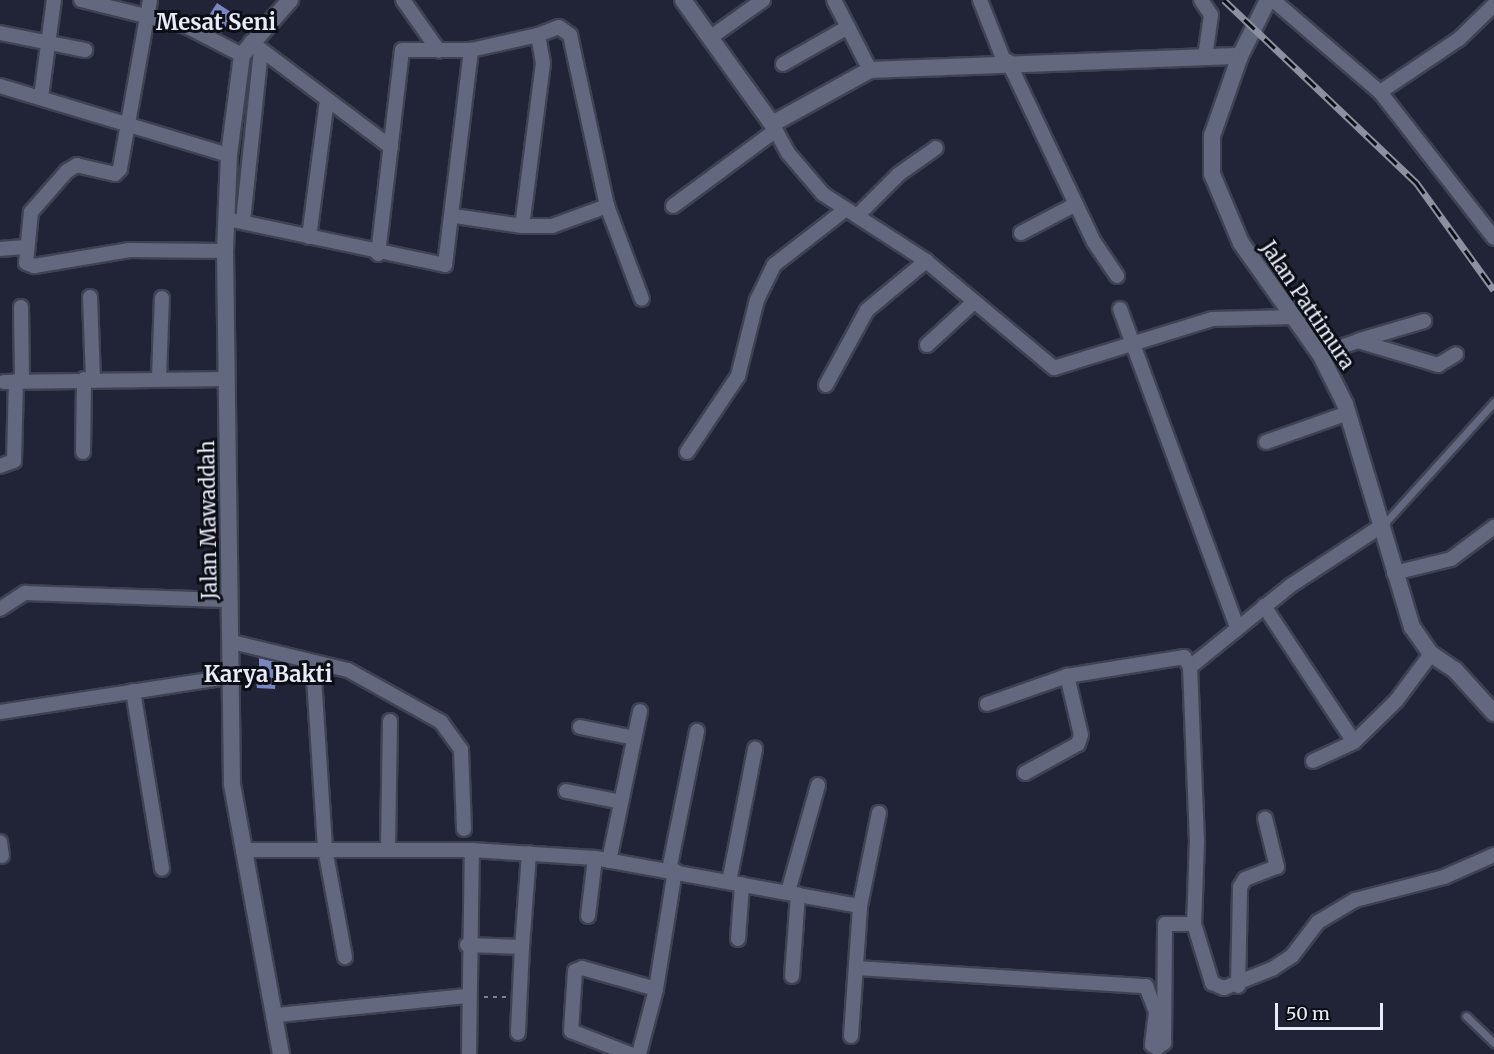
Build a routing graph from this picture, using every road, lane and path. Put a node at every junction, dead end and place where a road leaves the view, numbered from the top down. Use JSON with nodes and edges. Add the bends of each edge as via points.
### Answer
{"nodes":[{"id":1,"x":54,"y":0,"type":"edge"},
{"id":2,"x":81,"y":0,"type":"edge"},
{"id":3,"x":150,"y":0,"type":"edge"},
{"id":4,"x":290,"y":0,"type":"edge"},
{"id":5,"x":403,"y":0,"type":"edge"},
{"id":6,"x":683,"y":0,"type":"edge"},
{"id":7,"x":763,"y":0,"type":"edge"},
{"id":8,"x":834,"y":0,"type":"edge"},
{"id":9,"x":980,"y":0,"type":"edge"},
{"id":10,"x":1201,"y":0,"type":"edge"},
{"id":11,"x":1268,"y":1,"type":"edge"},
{"id":12,"x":1494,"y":5,"type":"edge"},
{"id":13,"x":145,"y":17,"type":"junction"},
{"id":14,"x":848,"y":27,"type":"junction"},
{"id":15,"x":0,"y":33,"type":"edge"},
{"id":16,"x":538,"y":35,"type":"junction"},
{"id":17,"x":711,"y":37,"type":"junction"},
{"id":18,"x":48,"y":43,"type":"junction"},
{"id":19,"x":251,"y":49,"type":"junction"},
{"id":20,"x":85,"y":50,"type":"dead end"},
{"id":21,"x":471,"y":50,"type":"junction"},
{"id":22,"x":439,"y":51,"type":"junction"},
{"id":23,"x":1240,"y":56,"type":"junction"},
{"id":24,"x":1205,"y":57,"type":"junction"},
{"id":25,"x":1006,"y":61,"type":"junction"},
{"id":26,"x":783,"y":64,"type":"dead end"},
{"id":27,"x":870,"y":70,"type":"junction"},
{"id":28,"x":0,"y":86,"type":"edge"},
{"id":29,"x":1380,"y":92,"type":"junction"},
{"id":30,"x":41,"y":97,"type":"junction"},
{"id":31,"x":327,"y":100,"type":"junction"},
{"id":32,"x":131,"y":125,"type":"junction"},
{"id":33,"x":774,"y":127,"type":"junction"},
{"id":34,"x":391,"y":147,"type":"junction"},
{"id":35,"x":936,"y":148,"type":"dead end"},
{"id":36,"x":229,"y":155,"type":"junction"},
{"id":37,"x":1076,"y":204,"type":"junction"},
{"id":38,"x":607,"y":206,"type":"junction"},
{"id":39,"x":673,"y":206,"type":"dead end"},
{"id":40,"x":851,"y":213,"type":"junction"},
{"id":41,"x":454,"y":216,"type":"junction"},
{"id":42,"x":235,"y":220,"type":"junction"},
{"id":43,"x":522,"y":226,"type":"junction"},
{"id":44,"x":1021,"y":233,"type":"dead end"},
{"id":45,"x":309,"y":237,"type":"junction"},
{"id":46,"x":1494,"y":238,"type":"edge"},
{"id":47,"x":24,"y":248,"type":"junction"},
{"id":48,"x":0,"y":249,"type":"edge"},
{"id":49,"x":225,"y":251,"type":"junction"},
{"id":50,"x":378,"y":254,"type":"junction"},
{"id":51,"x":926,"y":261,"type":"junction"},
{"id":52,"x":1118,"y":276,"type":"dead end"},
{"id":53,"x":90,"y":297,"type":"dead end"},
{"id":54,"x":162,"y":298,"type":"dead end"},
{"id":55,"x":642,"y":299,"type":"dead end"},
{"id":56,"x":974,"y":302,"type":"junction"},
{"id":57,"x":21,"y":307,"type":"dead end"},
{"id":58,"x":1120,"y":309,"type":"dead end"},
{"id":59,"x":1295,"y":317,"type":"junction"},
{"id":60,"x":1424,"y":321,"type":"dead end"},
{"id":61,"x":1358,"y":340,"type":"junction"},
{"id":62,"x":1132,"y":343,"type":"junction"},
{"id":63,"x":927,"y":345,"type":"dead end"},
{"id":64,"x":1320,"y":354,"type":"junction"},
{"id":65,"x":1456,"y":354,"type":"dead end"},
{"id":66,"x":89,"y":378,"type":"junction"},
{"id":67,"x":159,"y":378,"type":"junction"},
{"id":68,"x":227,"y":379,"type":"junction"},
{"id":69,"x":14,"y":381,"type":"junction"},
{"id":70,"x":826,"y":385,"type":"dead end"},
{"id":71,"x":1494,"y":402,"type":"edge"},
{"id":72,"x":1348,"y":413,"type":"junction"},
{"id":73,"x":1266,"y":442,"type":"dead end"},
{"id":74,"x":83,"y":452,"type":"dead end"},
{"id":75,"x":687,"y":452,"type":"dead end"},
{"id":76,"x":0,"y":466,"type":"edge"},
{"id":77,"x":1383,"y":525,"type":"junction"},
{"id":78,"x":1494,"y":527,"type":"edge"},
{"id":79,"x":1394,"y":573,"type":"junction"},
{"id":80,"x":230,"y":600,"type":"junction"},
{"id":81,"x":1264,"y":606,"type":"junction"},
{"id":82,"x":0,"y":609,"type":"edge"},
{"id":83,"x":1237,"y":627,"type":"junction"},
{"id":84,"x":232,"y":642,"type":"junction"},
{"id":85,"x":1431,"y":654,"type":"junction"},
{"id":86,"x":313,"y":662,"type":"junction"},
{"id":87,"x":1190,"y":667,"type":"junction"},
{"id":88,"x":1067,"y":676,"type":"junction"},
{"id":89,"x":230,"y":677,"type":"junction"},
{"id":90,"x":133,"y":691,"type":"junction"},
{"id":91,"x":987,"y":704,"type":"dead end"},
{"id":92,"x":640,"y":711,"type":"dead end"},
{"id":93,"x":0,"y":712,"type":"edge"},
{"id":94,"x":1494,"y":713,"type":"edge"},
{"id":95,"x":390,"y":721,"type":"dead end"},
{"id":96,"x":580,"y":727,"type":"dead end"},
{"id":97,"x":697,"y":731,"type":"dead end"},
{"id":98,"x":634,"y":738,"type":"junction"},
{"id":99,"x":1354,"y":742,"type":"junction"},
{"id":100,"x":755,"y":749,"type":"dead end"},
{"id":101,"x":1313,"y":761,"type":"dead end"},
{"id":102,"x":1025,"y":773,"type":"dead end"},
{"id":103,"x":818,"y":785,"type":"dead end"},
{"id":104,"x":566,"y":790,"type":"dead end"},
{"id":105,"x":621,"y":802,"type":"junction"},
{"id":106,"x":879,"y":813,"type":"dead end"},
{"id":107,"x":1265,"y":818,"type":"dead end"},
{"id":108,"x":464,"y":829,"type":"dead end"},
{"id":109,"x":388,"y":848,"type":"junction"},
{"id":110,"x":325,"y":849,"type":"junction"},
{"id":111,"x":243,"y":850,"type":"junction"},
{"id":112,"x":472,"y":850,"type":"junction"},
{"id":113,"x":529,"y":853,"type":"junction"},
{"id":114,"x":1494,"y":855,"type":"edge"},
{"id":115,"x":602,"y":860,"type":"junction"},
{"id":116,"x":162,"y":869,"type":"dead end"},
{"id":117,"x":672,"y":871,"type":"junction"},
{"id":118,"x":736,"y":883,"type":"junction"},
{"id":119,"x":793,"y":893,"type":"junction"},
{"id":120,"x":860,"y":906,"type":"junction"},
{"id":121,"x":588,"y":916,"type":"dead end"},
{"id":122,"x":1194,"y":924,"type":"junction"},
{"id":123,"x":738,"y":939,"type":"dead end"},
{"id":124,"x":466,"y":945,"type":"junction"},
{"id":125,"x":522,"y":947,"type":"junction"},
{"id":126,"x":345,"y":957,"type":"dead end"},
{"id":127,"x":856,"y":968,"type":"junction"},
{"id":128,"x":792,"y":976,"type":"dead end"},
{"id":129,"x":1238,"y":986,"type":"junction"},
{"id":130,"x":656,"y":989,"type":"junction"},
{"id":131,"x":466,"y":996,"type":"junction"},
{"id":132,"x":520,"y":997,"type":"junction"},
{"id":133,"x":277,"y":1015,"type":"junction"},
{"id":134,"x":1466,"y":1016,"type":"dead end"},
{"id":135,"x":518,"y":1033,"type":"dead end"},
{"id":136,"x":851,"y":1036,"type":"dead end"},
{"id":137,"x":1494,"y":1043,"type":"edge"},
{"id":138,"x":281,"y":1054,"type":"edge"},
{"id":139,"x":469,"y":1054,"type":"edge"},
{"id":140,"x":630,"y":1054,"type":"edge"},
{"id":141,"x":639,"y":1054,"type":"edge"}],
"edges":[{"from":1,"to":18,"type":"street"},
{"from":2,"to":13,"type":"street"},
{"from":3,"to":13,"type":"street"},
{"from":4,"to":19,"type":"street"},
{"from":5,"to":22,"type":"street"},
{"from":6,"to":17,"type":"street"},
{"from":7,"to":17,"type":"street"},
{"from":8,"to":14,"type":"street"},
{"from":9,"to":25,"type":"street"},
{"from":10,"to":24,"type":"street","via":[[1211,15]]},
{"from":11,"to":23,"type":"street","name":"Jalan Pattimura"},
{"from":11,"to":29,"type":"street"},
{"from":12,"to":29,"type":"street","via":[[1459,39]]},
{"from":13,"to":19,"type":"street","via":[[186,26]]},
{"from":13,"to":32,"type":"street"},
{"from":14,"to":26,"type":"street"},
{"from":14,"to":27,"type":"street"},
{"from":15,"to":18,"type":"street"},
{"from":16,"to":21,"type":"street"},
{"from":16,"to":38,"type":"street","via":[[559,27],[570,35]]},
{"from":16,"to":43,"type":"street","via":[[543,63]]},
{"from":17,"to":33,"type":"street"},
{"from":18,"to":20,"type":"street"},
{"from":18,"to":30,"type":"street"},
{"from":19,"to":31,"type":"street"},
{"from":19,"to":36,"type":"street","name":"Jalan Mawaddah"},
{"from":19,"to":42,"type":"street"},
{"from":21,"to":22,"type":"street"},
{"from":21,"to":41,"type":"street"},
{"from":22,"to":34,"type":"street","via":[[407,48],[400,55]]},
{"from":23,"to":24,"type":"street"},
{"from":23,"to":59,"type":"street","name":"Jalan Pattimura","via":[[1212,136],[1212,174],[1241,243]]},
{"from":24,"to":25,"type":"street"},
{"from":25,"to":27,"type":"street"},
{"from":25,"to":37,"type":"street"},
{"from":27,"to":33,"type":"street"},
{"from":28,"to":30,"type":"street"},
{"from":29,"to":46,"type":"street"},
{"from":30,"to":32,"type":"street"},
{"from":31,"to":34,"type":"street"},
{"from":31,"to":45,"type":"street"},
{"from":32,"to":36,"type":"street"},
{"from":32,"to":47,"type":"street","via":[[118,172],[70,168],[31,212]]},
{"from":33,"to":39,"type":"street"},
{"from":33,"to":40,"type":"street","via":[[807,177]]},
{"from":34,"to":50,"type":"street"},
{"from":35,"to":40,"type":"street"},
{"from":36,"to":42,"type":"street","name":"Jalan Mawaddah"},
{"from":37,"to":44,"type":"street"},
{"from":37,"to":52,"type":"street"},
{"from":38,"to":43,"type":"street","via":[[552,226]]},
{"from":38,"to":55,"type":"street"},
{"from":40,"to":51,"type":"street"},
{"from":40,"to":75,"type":"street","via":[[774,265],[758,300],[738,376]]},
{"from":41,"to":43,"type":"street"},
{"from":41,"to":50,"type":"street","via":[[445,265]]},
{"from":42,"to":45,"type":"street"},
{"from":42,"to":49,"type":"street","name":"Jalan Mawaddah"},
{"from":45,"to":50,"type":"street"},
{"from":47,"to":48,"type":"street"},
{"from":47,"to":49,"type":"street","via":[[26,263],[34,266],[130,250]]},
{"from":49,"to":68,"type":"street","name":"Jalan Mawaddah"},
{"from":51,"to":56,"type":"street"},
{"from":51,"to":70,"type":"street","via":[[867,310]]},
{"from":53,"to":66,"type":"street"},
{"from":54,"to":67,"type":"street"},
{"from":56,"to":62,"type":"street","via":[[1054,368]]},
{"from":56,"to":63,"type":"street"},
{"from":57,"to":69,"type":"street"},
{"from":58,"to":62,"type":"street"},
{"from":59,"to":62,"type":"street","via":[[1212,319]]},
{"from":59,"to":64,"type":"street","name":"Jalan Pattimura"},
{"from":60,"to":61,"type":"street"},
{"from":61,"to":64,"type":"street"},
{"from":61,"to":65,"type":"street","via":[[1438,365]]},
{"from":62,"to":83,"type":"street"},
{"from":64,"to":72,"type":"street","name":"Jalan Pattimura"},
{"from":66,"to":67,"type":"street"},
{"from":66,"to":69,"type":"street"},
{"from":66,"to":74,"type":"street"},
{"from":67,"to":68,"type":"street"},
{"from":68,"to":80,"type":"street","name":"Jalan Mawaddah"},
{"from":69,"to":76,"type":"street","via":[[14,461]]},
{"from":71,"to":77,"type":"lane"},
{"from":72,"to":73,"type":"street"},
{"from":72,"to":77,"type":"street","name":"Jalan Pattimura"},
{"from":77,"to":79,"type":"street","name":"Jalan Pattimura"},
{"from":77,"to":81,"type":"street"},
{"from":78,"to":79,"type":"street","via":[[1451,559]]},
{"from":79,"to":85,"type":"street","name":"Jalan Pattimura","via":[[1412,627]]},
{"from":80,"to":82,"type":"street","via":[[25,593]]},
{"from":80,"to":84,"type":"street","name":"Jalan Mawaddah"},
{"from":81,"to":83,"type":"street"},
{"from":81,"to":99,"type":"street"},
{"from":83,"to":87,"type":"street"},
{"from":84,"to":86,"type":"street"},
{"from":84,"to":89,"type":"street","name":"Jalan Mawaddah"},
{"from":85,"to":94,"type":"street","name":"Jalan Pattimura","via":[[1455,670]]},
{"from":85,"to":99,"type":"street","via":[[1396,701]]},
{"from":86,"to":108,"type":"street","via":[[348,669],[449,728],[461,750]]},
{"from":86,"to":110,"type":"street"},
{"from":87,"to":88,"type":"street","via":[[1180,656]]},
{"from":87,"to":122,"type":"street"},
{"from":88,"to":91,"type":"street"},
{"from":88,"to":102,"type":"street","via":[[1081,735],[1078,744]]},
{"from":89,"to":90,"type":"street"},
{"from":89,"to":111,"type":"street","name":"Jalan Mawaddah","via":[[232,784]]},
{"from":90,"to":93,"type":"street"},
{"from":90,"to":116,"type":"street"},
{"from":92,"to":98,"type":"street"},
{"from":95,"to":109,"type":"street"},
{"from":96,"to":98,"type":"street"},
{"from":97,"to":117,"type":"street"},
{"from":98,"to":105,"type":"street"},
{"from":99,"to":101,"type":"street"},
{"from":100,"to":118,"type":"street"},
{"from":103,"to":119,"type":"street"},
{"from":104,"to":105,"type":"street"},
{"from":105,"to":115,"type":"street"},
{"from":106,"to":120,"type":"street"},
{"from":107,"to":129,"type":"street","via":[[1277,867],[1268,874],[1245,879],[1240,887]]},
{"from":109,"to":110,"type":"street"},
{"from":109,"to":112,"type":"street"},
{"from":110,"to":111,"type":"street"},
{"from":110,"to":126,"type":"street"},
{"from":111,"to":133,"type":"street","name":"Jalan Mawaddah"},
{"from":112,"to":113,"type":"street"},
{"from":112,"to":124,"type":"street"},
{"from":113,"to":115,"type":"street"},
{"from":113,"to":125,"type":"street"},
{"from":114,"to":129,"type":"street","via":[[1444,877],[1355,900],[1318,922],[1292,956]]},
{"from":115,"to":117,"type":"street"},
{"from":115,"to":121,"type":"street"},
{"from":117,"to":118,"type":"street"},
{"from":117,"to":130,"type":"street"},
{"from":118,"to":119,"type":"street"},
{"from":118,"to":123,"type":"street"},
{"from":119,"to":120,"type":"street"},
{"from":119,"to":128,"type":"street"},
{"from":120,"to":127,"type":"street"},
{"from":122,"to":127,"type":"street","via":[[1165,924],[1160,1048],[1152,1045],[1156,1012],[1146,986]]},
{"from":122,"to":129,"type":"street","via":[[1212,983]]},
{"from":124,"to":125,"type":"street"},
{"from":124,"to":131,"type":"street"},
{"from":125,"to":132,"type":"street"},
{"from":127,"to":136,"type":"street"},
{"from":130,"to":140,"type":"street","via":[[582,968],[575,971],[571,1031]]},
{"from":130,"to":141,"type":"street"},
{"from":131,"to":132,"type":"path"},
{"from":131,"to":133,"type":"street"},
{"from":131,"to":139,"type":"street"},
{"from":132,"to":135,"type":"street"},
{"from":133,"to":138,"type":"street","name":"Jalan Mawaddah"},
{"from":134,"to":137,"type":"lane"}]}
